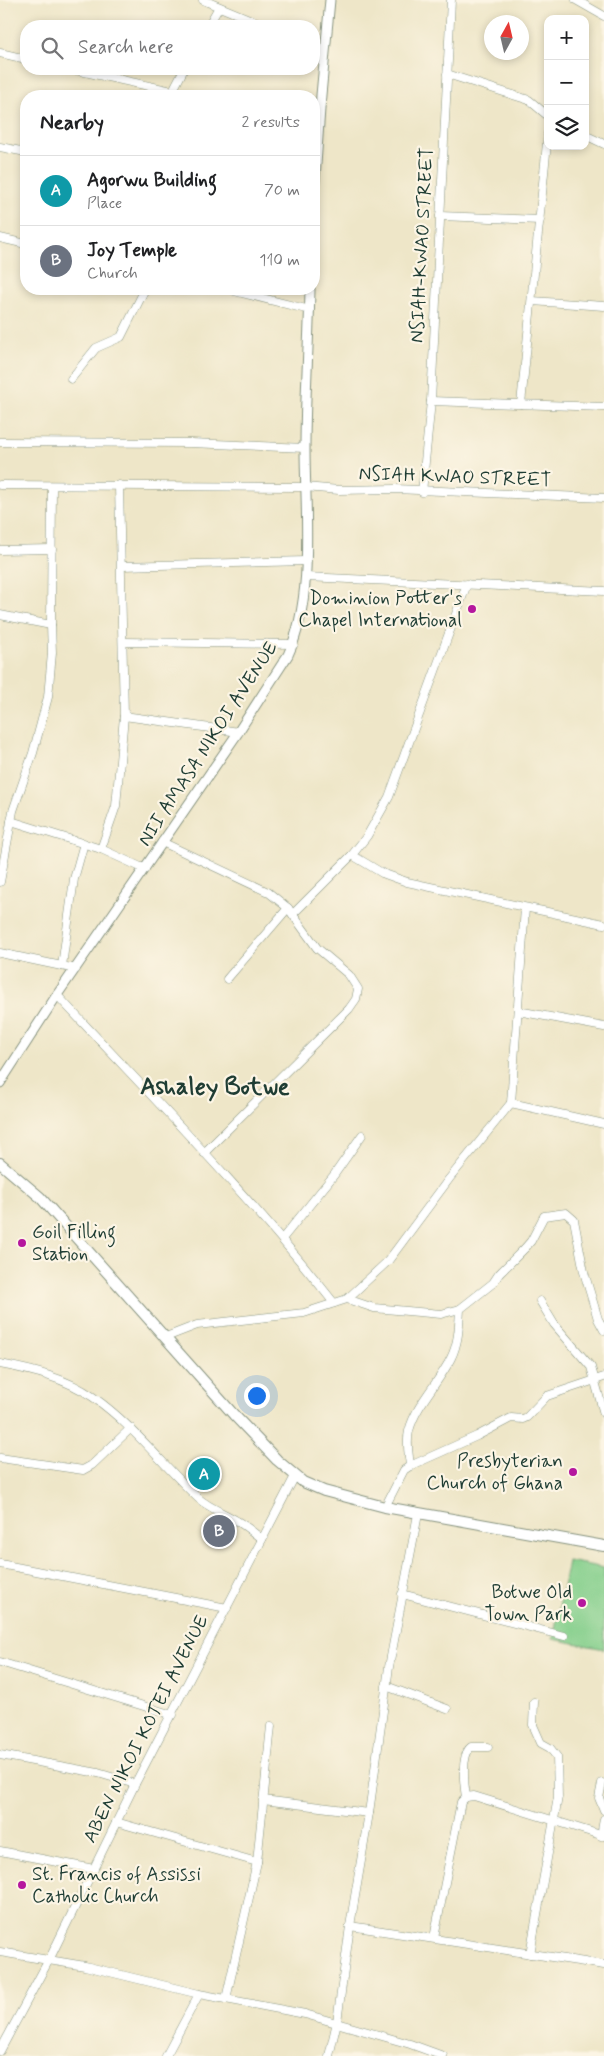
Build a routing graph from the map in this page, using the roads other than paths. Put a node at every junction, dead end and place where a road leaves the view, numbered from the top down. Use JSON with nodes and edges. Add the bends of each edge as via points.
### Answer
{"nodes":[{"id":1,"x":203,"y":0,"type":"edge"},
{"id":2,"x":330,"y":0,"type":"edge"},
{"id":3,"x":451,"y":0,"type":"edge"},
{"id":4,"x":576,"y":0,"type":"edge"},
{"id":5,"x":219,"y":7,"type":"junction"},
{"id":6,"x":604,"y":16,"type":"edge"},
{"id":7,"x":211,"y":20,"type":"edge"},
{"id":8,"x":251,"y":20,"type":"edge"},
{"id":9,"x":320,"y":48,"type":"edge"},
{"id":10,"x":325,"y":50,"type":"junction"},
{"id":11,"x":0,"y":53,"type":"edge"},
{"id":12,"x":20,"y":58,"type":"edge"},
{"id":13,"x":447,"y":74,"type":"junction"},
{"id":14,"x":96,"y":75,"type":"edge"},
{"id":15,"x":181,"y":75,"type":"edge"},
{"id":16,"x":158,"y":90,"type":"edge"},
{"id":17,"x":173,"y":90,"type":"edge"},
{"id":18,"x":320,"y":102,"type":"edge"},
{"id":19,"x":544,"y":113,"type":"edge"},
{"id":20,"x":589,"y":137,"type":"edge"},
{"id":21,"x":604,"y":144,"type":"edge"},
{"id":22,"x":0,"y":147,"type":"edge"},
{"id":23,"x":546,"y":150,"type":"edge"},
{"id":24,"x":20,"y":151,"type":"edge"},
{"id":25,"x":440,"y":216,"type":"junction"},
{"id":26,"x":540,"y":220,"type":"junction"},
{"id":27,"x":0,"y":238,"type":"edge"},
{"id":28,"x":20,"y":243,"type":"edge"},
{"id":29,"x":142,"y":295,"type":"edge"},
{"id":30,"x":250,"y":295,"type":"edge"},
{"id":31,"x":310,"y":295,"type":"edge"},
{"id":32,"x":532,"y":301,"type":"junction"},
{"id":33,"x":604,"y":306,"type":"edge"},
{"id":34,"x":310,"y":310,"type":"junction"},
{"id":35,"x":71,"y":379,"type":"dead end"},
{"id":36,"x":431,"y":401,"type":"junction"},
{"id":37,"x":521,"y":404,"type":"junction"},
{"id":38,"x":604,"y":407,"type":"edge"},
{"id":39,"x":0,"y":442,"type":"edge"},
{"id":40,"x":305,"y":448,"type":"junction"},
{"id":41,"x":0,"y":485,"type":"edge"},
{"id":42,"x":119,"y":485,"type":"junction"},
{"id":43,"x":52,"y":486,"type":"junction"},
{"id":44,"x":306,"y":488,"type":"junction"},
{"id":45,"x":422,"y":492,"type":"junction"},
{"id":46,"x":604,"y":498,"type":"edge"},
{"id":47,"x":52,"y":549,"type":"junction"},
{"id":48,"x":0,"y":550,"type":"edge"},
{"id":49,"x":306,"y":562,"type":"junction"},
{"id":50,"x":122,"y":566,"type":"junction"},
{"id":51,"x":306,"y":578,"type":"junction"},
{"id":52,"x":467,"y":584,"type":"junction"},
{"id":53,"x":604,"y":591,"type":"edge"},
{"id":54,"x":0,"y":615,"type":"edge"},
{"id":55,"x":51,"y":626,"type":"junction"},
{"id":56,"x":123,"y":642,"type":"junction"},
{"id":57,"x":294,"y":644,"type":"junction"},
{"id":58,"x":124,"y":716,"type":"junction"},
{"id":59,"x":239,"y":732,"type":"junction"},
{"id":60,"x":11,"y":821,"type":"junction"},
{"id":61,"x":162,"y":842,"type":"junction"},
{"id":62,"x":84,"y":843,"type":"junction"},
{"id":63,"x":101,"y":849,"type":"junction"},
{"id":64,"x":352,"y":855,"type":"junction"},
{"id":65,"x":145,"y":869,"type":"junction"},
{"id":66,"x":0,"y":882,"type":"edge"},
{"id":67,"x":288,"y":908,"type":"junction"},
{"id":68,"x":525,"y":908,"type":"junction"},
{"id":69,"x":293,"y":914,"type":"junction"},
{"id":70,"x":604,"y":924,"type":"edge"},
{"id":71,"x":0,"y":953,"type":"edge"},
{"id":72,"x":62,"y":966,"type":"junction"},
{"id":73,"x":76,"y":969,"type":"junction"},
{"id":74,"x":227,"y":979,"type":"dead end"},
{"id":75,"x":57,"y":995,"type":"junction"},
{"id":76,"x":518,"y":1011,"type":"junction"},
{"id":77,"x":604,"y":1027,"type":"edge"},
{"id":78,"x":0,"y":1083,"type":"edge"},
{"id":79,"x":512,"y":1103,"type":"junction"},
{"id":80,"x":604,"y":1124,"type":"edge"},
{"id":81,"x":362,"y":1135,"type":"dead end"},
{"id":82,"x":204,"y":1153,"type":"junction"},
{"id":83,"x":0,"y":1163,"type":"edge"},
{"id":84,"x":282,"y":1239,"type":"junction"},
{"id":85,"x":347,"y":1299,"type":"junction"},
{"id":86,"x":540,"y":1301,"type":"dead end"},
{"id":87,"x":334,"y":1303,"type":"junction"},
{"id":88,"x":460,"y":1308,"type":"junction"},
{"id":89,"x":604,"y":1330,"type":"edge"},
{"id":90,"x":166,"y":1337,"type":"junction"},
{"id":91,"x":0,"y":1364,"type":"edge"},
{"id":92,"x":604,"y":1377,"type":"edge"},
{"id":93,"x":595,"y":1380,"type":"junction"},
{"id":94,"x":604,"y":1414,"type":"edge"},
{"id":95,"x":131,"y":1428,"type":"junction"},
{"id":96,"x":0,"y":1458,"type":"edge"},
{"id":97,"x":410,"y":1466,"type":"junction"},
{"id":98,"x":296,"y":1476,"type":"junction"},
{"id":99,"x":385,"y":1507,"type":"junction"},
{"id":100,"x":418,"y":1514,"type":"junction"},
{"id":101,"x":262,"y":1539,"type":"junction"},
{"id":102,"x":604,"y":1546,"type":"edge"},
{"id":103,"x":0,"y":1564,"type":"edge"},
{"id":104,"x":402,"y":1594,"type":"junction"},
{"id":105,"x":227,"y":1608,"type":"junction"},
{"id":106,"x":564,"y":1636,"type":"dead end"},
{"id":107,"x":0,"y":1662,"type":"edge"},
{"id":108,"x":386,"y":1686,"type":"junction"},
{"id":109,"x":534,"y":1702,"type":"dead end"},
{"id":110,"x":447,"y":1709,"type":"dead end"},
{"id":111,"x":173,"y":1714,"type":"junction"},
{"id":112,"x":272,"y":1726,"type":"dead end"},
{"id":113,"x":488,"y":1747,"type":"dead end"},
{"id":114,"x":0,"y":1754,"type":"edge"},
{"id":115,"x":602,"y":1782,"type":"dead end"},
{"id":116,"x":135,"y":1784,"type":"junction"},
{"id":117,"x":466,"y":1797,"type":"junction"},
{"id":118,"x":263,"y":1800,"type":"junction"},
{"id":119,"x":604,"y":1810,"type":"edge"},
{"id":120,"x":369,"y":1813,"type":"junction"},
{"id":121,"x":604,"y":1819,"type":"edge"},
{"id":122,"x":116,"y":1822,"type":"junction"},
{"id":123,"x":554,"y":1822,"type":"junction"},
{"id":124,"x":602,"y":1836,"type":"edge"},
{"id":125,"x":0,"y":1851,"type":"edge"},
{"id":126,"x":257,"y":1862,"type":"junction"},
{"id":127,"x":94,"y":1869,"type":"junction"},
{"id":128,"x":350,"y":1926,"type":"junction"},
{"id":129,"x":434,"y":1938,"type":"junction"},
{"id":130,"x":0,"y":1952,"type":"edge"},
{"id":131,"x":530,"y":1954,"type":"junction"},
{"id":132,"x":48,"y":1961,"type":"junction"},
{"id":133,"x":604,"y":1965,"type":"edge"},
{"id":134,"x":199,"y":1994,"type":"junction"},
{"id":135,"x":226,"y":1999,"type":"junction"},
{"id":136,"x":337,"y":2022,"type":"junction"},
{"id":137,"x":0,"y":2051,"type":"edge"},
{"id":138,"x":166,"y":2056,"type":"edge"},
{"id":139,"x":329,"y":2056,"type":"edge"},
{"id":140,"x":443,"y":2056,"type":"edge"}],
"edges":[{"from":1,"to":5,"type":"street"},
{"from":2,"to":10,"type":"street"},
{"from":3,"to":13,"type":"street","name":"NSIAH-KWAO STREET"},
{"from":4,"to":6,"type":"street"},
{"from":5,"to":7,"type":"street"},
{"from":5,"to":8,"type":"street"},
{"from":9,"to":10,"type":"street"},
{"from":10,"to":18,"type":"street"},
{"from":11,"to":12,"type":"street"},
{"from":13,"to":19,"type":"street","via":[[529,100]]},
{"from":13,"to":25,"type":"street","name":"NSIAH-KWAO STREET"},
{"from":14,"to":16,"type":"street"},
{"from":15,"to":17,"type":"street"},
{"from":20,"to":21,"type":"street"},
{"from":22,"to":24,"type":"street"},
{"from":23,"to":26,"type":"street"},
{"from":25,"to":26,"type":"street"},
{"from":25,"to":36,"type":"street","name":"NSIAH-KWAO STREET"},
{"from":26,"to":32,"type":"street"},
{"from":27,"to":28,"type":"street"},
{"from":29,"to":35,"type":"street","via":[[121,338],[96,348]]},
{"from":30,"to":34,"type":"street"},
{"from":31,"to":34,"type":"street","name":"NII AMASA NIKOI AVENUE"},
{"from":32,"to":33,"type":"street"},
{"from":32,"to":37,"type":"street"},
{"from":34,"to":40,"type":"street","name":"NII AMASA NIKOI AVENUE"},
{"from":36,"to":37,"type":"street"},
{"from":36,"to":45,"type":"street","name":"NSIAH-KWAO STREET"},
{"from":37,"to":38,"type":"street"},
{"from":39,"to":40,"type":"street","via":[[191,443]]},
{"from":40,"to":44,"type":"street","name":"NII AMASA NIKOI AVENUE"},
{"from":41,"to":43,"type":"street","name":"NSIAH KWAO STREET"},
{"from":42,"to":43,"type":"street","name":"NSIAH KWAO STREET"},
{"from":42,"to":44,"type":"street","name":"NSIAH KWAO STREET"},
{"from":42,"to":50,"type":"street"},
{"from":43,"to":47,"type":"street"},
{"from":44,"to":45,"type":"street","name":"NSIAH KWAO STREET"},
{"from":44,"to":49,"type":"street","name":"NII AMASA NIKOI AVENUE"},
{"from":45,"to":46,"type":"street","name":"NSIAH KWAO STREET"},
{"from":47,"to":48,"type":"street"},
{"from":47,"to":55,"type":"street"},
{"from":49,"to":50,"type":"street"},
{"from":49,"to":51,"type":"street","name":"NII AMASA NIKOI AVENUE"},
{"from":50,"to":56,"type":"street"},
{"from":51,"to":52,"type":"street"},
{"from":51,"to":57,"type":"street","name":"NII AMASA NIKOI AVENUE","via":[[302,614]]},
{"from":52,"to":53,"type":"street"},
{"from":52,"to":64,"type":"street","via":[[389,797]]},
{"from":54,"to":55,"type":"street"},
{"from":55,"to":60,"type":"street","via":[[48,696]]},
{"from":56,"to":57,"type":"street"},
{"from":56,"to":58,"type":"street"},
{"from":57,"to":59,"type":"street","name":"NII AMASA NIKOI AVENUE"},
{"from":58,"to":59,"type":"street"},
{"from":58,"to":63,"type":"street","via":[[116,806]]},
{"from":59,"to":61,"type":"street","name":"NII AMASA NIKOI AVENUE"},
{"from":60,"to":62,"type":"street"},
{"from":60,"to":66,"type":"street"},
{"from":61,"to":65,"type":"street","name":"NII AMASA NIKOI AVENUE"},
{"from":61,"to":67,"type":"street","via":[[268,892]]},
{"from":62,"to":63,"type":"street"},
{"from":62,"to":72,"type":"street","via":[[74,879]]},
{"from":63,"to":65,"type":"street"},
{"from":64,"to":68,"type":"street","via":[[382,873],[407,882]]},
{"from":64,"to":69,"type":"street"},
{"from":65,"to":73,"type":"street","name":"NII AMASA NIKOI AVENUE"},
{"from":67,"to":69,"type":"street"},
{"from":67,"to":74,"type":"street"},
{"from":68,"to":70,"type":"street"},
{"from":68,"to":76,"type":"street"},
{"from":69,"to":82,"type":"street","via":[[317,948],[349,975],[358,989],[356,999]]},
{"from":71,"to":72,"type":"street"},
{"from":72,"to":73,"type":"street"},
{"from":73,"to":75,"type":"street","name":"NII AMASA NIKOI AVENUE"},
{"from":75,"to":78,"type":"street","name":"NII AMASA NIKOI AVENUE"},
{"from":75,"to":82,"type":"street"},
{"from":76,"to":77,"type":"street"},
{"from":76,"to":79,"type":"street"},
{"from":79,"to":80,"type":"street"},
{"from":79,"to":85,"type":"street","via":[[448,1179],[388,1262]]},
{"from":81,"to":84,"type":"street"},
{"from":82,"to":84,"type":"street"},
{"from":83,"to":90,"type":"main road","via":[[40,1197]]},
{"from":84,"to":87,"type":"street"},
{"from":85,"to":87,"type":"street"},
{"from":85,"to":88,"type":"street","via":[[374,1308],[441,1314]]},
{"from":86,"to":93,"type":"street","via":[[554,1324],[591,1367]]},
{"from":87,"to":90,"type":"street","via":[[304,1313],[197,1325]]},
{"from":88,"to":89,"type":"street","via":[[493,1283],[525,1248],[544,1216],[566,1213],[574,1220],[584,1272]]},
{"from":88,"to":97,"type":"street","via":[[458,1336],[452,1356],[409,1431]]},
{"from":90,"to":98,"type":"main road","via":[[277,1460]]},
{"from":91,"to":95,"type":"street","via":[[27,1369],[92,1396]]},
{"from":92,"to":93,"type":"street"},
{"from":93,"to":94,"type":"street"},
{"from":93,"to":97,"type":"street","via":[[547,1396],[527,1418],[511,1418]]},
{"from":95,"to":96,"type":"street","via":[[83,1470]]},
{"from":95,"to":101,"type":"street","via":[[199,1499]]},
{"from":97,"to":99,"type":"street","via":[[404,1470]]},
{"from":98,"to":99,"type":"main road","via":[[324,1491]]},
{"from":98,"to":101,"type":"street","name":"ABEN NIKOI KOTEI AVENUE"},
{"from":99,"to":100,"type":"main road"},
{"from":100,"to":102,"type":"main road"},
{"from":100,"to":104,"type":"street"},
{"from":101,"to":105,"type":"street","name":"ABEN NIKOI KOTEI AVENUE"},
{"from":103,"to":105,"type":"street"},
{"from":104,"to":106,"type":"street"},
{"from":104,"to":108,"type":"street"},
{"from":105,"to":111,"type":"street","name":"ABEN NIKOI KOTEI AVENUE"},
{"from":107,"to":111,"type":"street"},
{"from":108,"to":110,"type":"street"},
{"from":108,"to":120,"type":"street"},
{"from":109,"to":123,"type":"street","via":[[533,1725],[541,1743],[557,1757],[558,1797]]},
{"from":111,"to":116,"type":"street","name":"ABEN NIKOI KOTEI AVENUE"},
{"from":112,"to":118,"type":"street"},
{"from":113,"to":117,"type":"street","via":[[471,1747],[467,1751],[463,1777]]},
{"from":114,"to":116,"type":"street","via":[[98,1773]]},
{"from":115,"to":119,"type":"street","via":[[599,1798]]},
{"from":116,"to":122,"type":"street","name":"ABEN NIKOI KOTEI AVENUE"},
{"from":117,"to":123,"type":"street","via":[[474,1796]]},
{"from":117,"to":129,"type":"street","via":[[461,1802]]},
{"from":118,"to":120,"type":"street"},
{"from":118,"to":126,"type":"street"},
{"from":120,"to":128,"type":"street"},
{"from":121,"to":124,"type":"street"},
{"from":122,"to":126,"type":"street"},
{"from":122,"to":127,"type":"street","name":"ABEN NIKOI KOTEI AVENUE"},
{"from":123,"to":124,"type":"street"},
{"from":123,"to":131,"type":"street"},
{"from":125,"to":127,"type":"street"},
{"from":126,"to":135,"type":"street"},
{"from":127,"to":132,"type":"street","name":"ABEN NIKOI KOTEI AVENUE"},
{"from":128,"to":129,"type":"street"},
{"from":128,"to":136,"type":"street"},
{"from":129,"to":131,"type":"street"},
{"from":130,"to":132,"type":"street"},
{"from":131,"to":133,"type":"street"},
{"from":132,"to":134,"type":"street","via":[[85,1966]]},
{"from":132,"to":137,"type":"street","name":"ABEN NIKOI KOTEI AVENUE"},
{"from":134,"to":135,"type":"street"},
{"from":134,"to":138,"type":"street"},
{"from":135,"to":136,"type":"street"},
{"from":136,"to":139,"type":"street"},
{"from":136,"to":140,"type":"street"}]}
